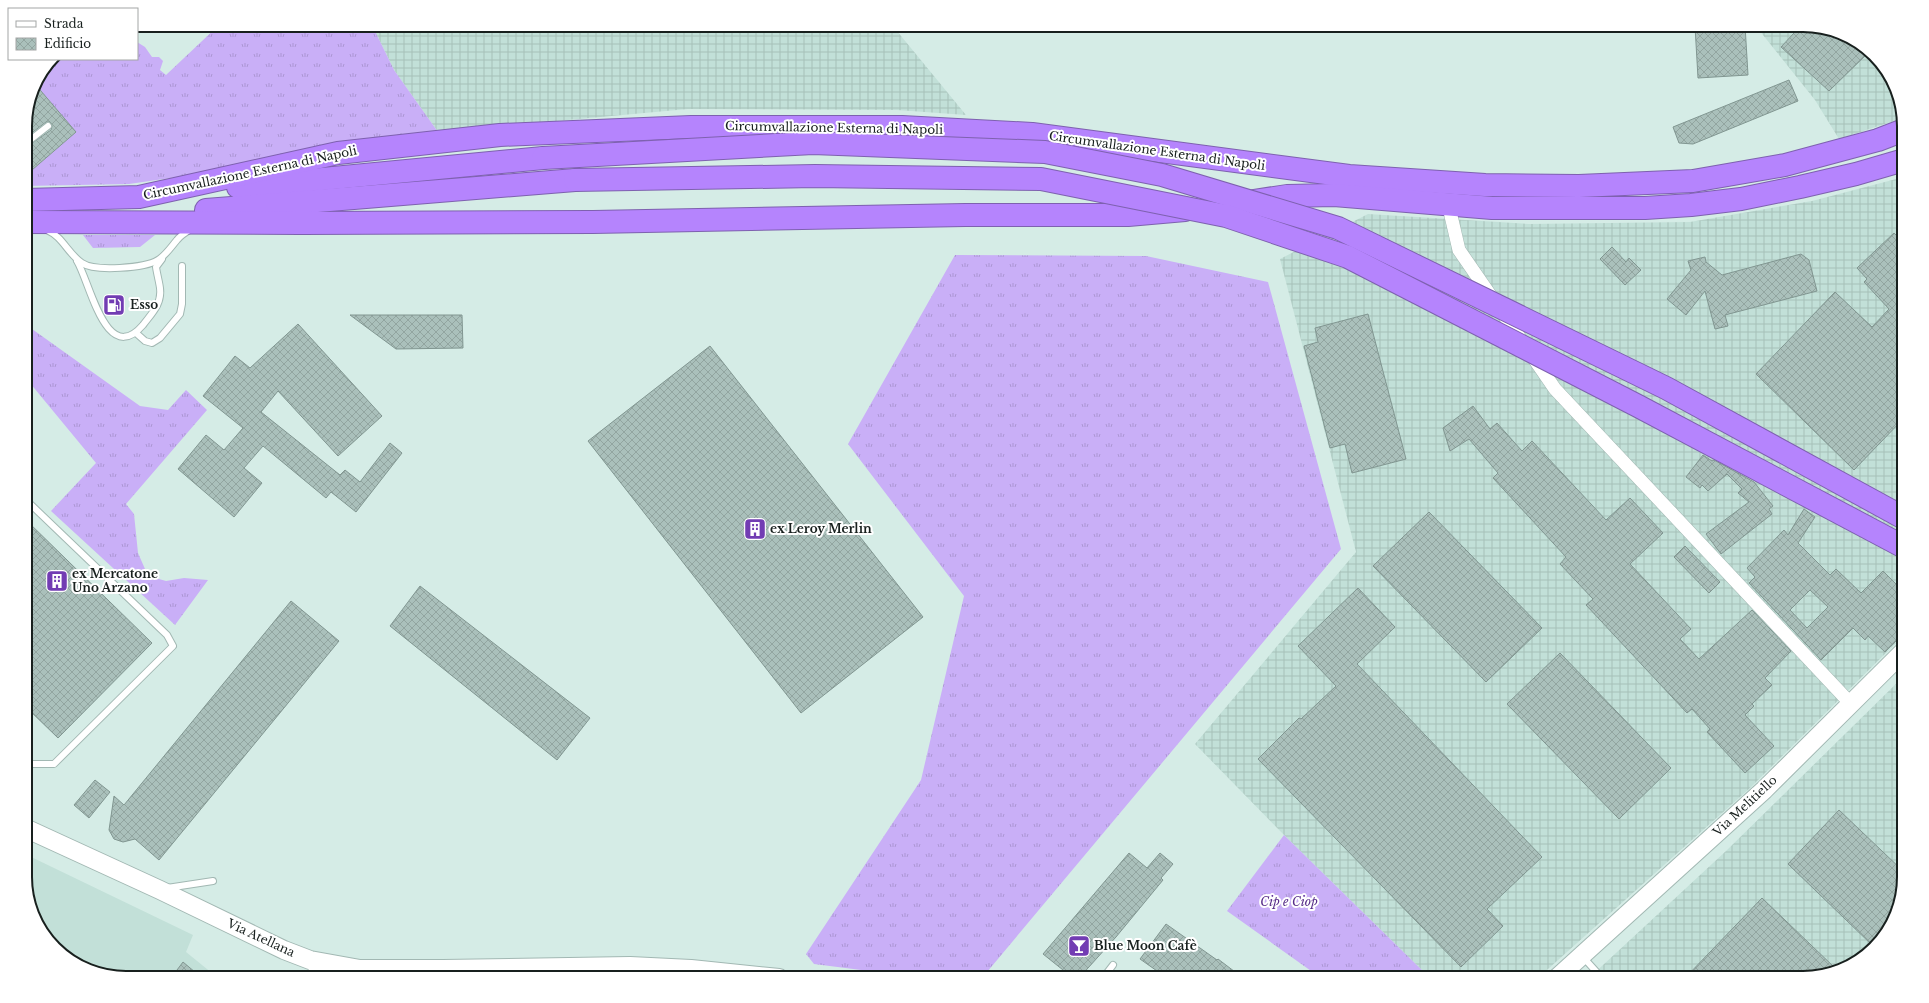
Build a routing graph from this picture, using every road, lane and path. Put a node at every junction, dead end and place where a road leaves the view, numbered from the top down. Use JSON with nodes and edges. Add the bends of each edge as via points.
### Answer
{"nodes":[{"id":1,"x":48,"y":126,"type":"dead end"},
{"id":2,"x":1897,"y":133,"type":"edge"},
{"id":3,"x":32,"y":139,"type":"edge"},
{"id":4,"x":1897,"y":162,"type":"edge"},
{"id":5,"x":32,"y":196,"type":"edge"},
{"id":6,"x":139,"y":197,"type":"junction"},
{"id":7,"x":63,"y":199,"type":"junction"},
{"id":8,"x":32,"y":200,"type":"edge"},
{"id":9,"x":1448,"y":203,"type":"junction"},
{"id":10,"x":63,"y":221,"type":"junction"},
{"id":11,"x":32,"y":222,"type":"edge"},
{"id":12,"x":217,"y":223,"type":"junction"},
{"id":13,"x":32,"y":224,"type":"edge"},
{"id":14,"x":171,"y":248,"type":"junction"},
{"id":15,"x":71,"y":252,"type":"junction"},
{"id":16,"x":182,"y":266,"type":"dead end"},
{"id":17,"x":136,"y":333,"type":"junction"},
{"id":18,"x":32,"y":506,"type":"edge"},
{"id":19,"x":1897,"y":514,"type":"edge"},
{"id":20,"x":1897,"y":543,"type":"edge"},
{"id":21,"x":1897,"y":658,"type":"edge"},
{"id":22,"x":1851,"y":704,"type":"junction"},
{"id":23,"x":32,"y":764,"type":"edge"},
{"id":24,"x":32,"y":831,"type":"edge"},
{"id":25,"x":213,"y":881,"type":"dead end"},
{"id":26,"x":160,"y":890,"type":"junction"},
{"id":27,"x":1581,"y":956,"type":"junction"},
{"id":28,"x":310,"y":960,"type":"junction"},
{"id":29,"x":1113,"y":965,"type":"dead end"},
{"id":30,"x":317,"y":971,"type":"edge"},
{"id":31,"x":374,"y":971,"type":"edge"},
{"id":32,"x":483,"y":971,"type":"edge"},
{"id":33,"x":711,"y":971,"type":"edge"},
{"id":34,"x":1108,"y":971,"type":"edge"},
{"id":35,"x":1565,"y":971,"type":"edge"},
{"id":36,"x":1595,"y":971,"type":"edge"}],
"edges":[{"from":1,"to":3,"type":"lane"},
{"from":2,"to":6,"type":"highway","name":"Circumvallazione Esterna di Napoli","via":[[1785,165],[1693,180],[1580,186],[1485,185],[1349,176],[1032,134],[902,127],[691,127],[500,135],[338,152]]},
{"from":4,"to":9,"type":"highway","via":[[1800,187],[1741,199],[1691,205],[1645,208],[1492,208]]},
{"from":5,"to":7,"type":"lane"},
{"from":6,"to":7,"type":"highway","name":"Circumvallazione Esterna di Napoli"},
{"from":6,"to":19,"type":"highway","bridge":true,"via":[[543,158],[813,143],[1045,152],[1162,175],[1338,228],[1666,388]]},
{"from":7,"to":8,"type":"highway","name":"Circumvallazione Esterna di Napoli"},
{"from":9,"to":12,"type":"highway","via":[[1334,195],[1287,196],[1179,211],[1128,215],[965,215],[585,222]]},
{"from":9,"to":22,"type":"street","via":[[1459,250],[1555,389]]},
{"from":10,"to":11,"type":"highway"},
{"from":10,"to":12,"type":"highway"},
{"from":10,"to":20,"type":"highway","bridge":true,"via":[[575,180],[815,176],[1041,179],[1226,216],[1348,257]]},
{"from":12,"to":14,"type":"lane","via":[[191,228],[177,239]]},
{"from":13,"to":15,"type":"lane","via":[[56,234]]},
{"from":14,"to":15,"type":"lane","via":[[158,260],[141,266],[97,268],[83,264]]},
{"from":14,"to":17,"type":"lane","via":[[156,267],[161,290],[159,303]]},
{"from":15,"to":17,"type":"lane","via":[[80,266],[109,331],[122,337]]},
{"from":16,"to":17,"type":"lane","via":[[180,314],[160,338],[152,343],[145,341]]},
{"from":18,"to":23,"type":"lane","via":[[167,635],[173,646],[54,764]]},
{"from":21,"to":22,"type":"main road","name":"Via Melitiello"},
{"from":22,"to":27,"type":"main road","name":"Via Melitiello","via":[[1764,790]]},
{"from":24,"to":26,"type":"main road","name":"Via Atellana"},
{"from":25,"to":26,"type":"lane"},
{"from":26,"to":28,"type":"main road","name":"Via Atellana"},
{"from":27,"to":35,"type":"main road","name":"Via Melitiello"},
{"from":27,"to":36,"type":"lane"},
{"from":28,"to":30,"type":"street"},
{"from":28,"to":31,"type":"main road","name":"Via Atellana"},
{"from":29,"to":34,"type":"lane"},
{"from":32,"to":33,"type":"main road","name":"Via Atellana","via":[[630,966]]}]}
